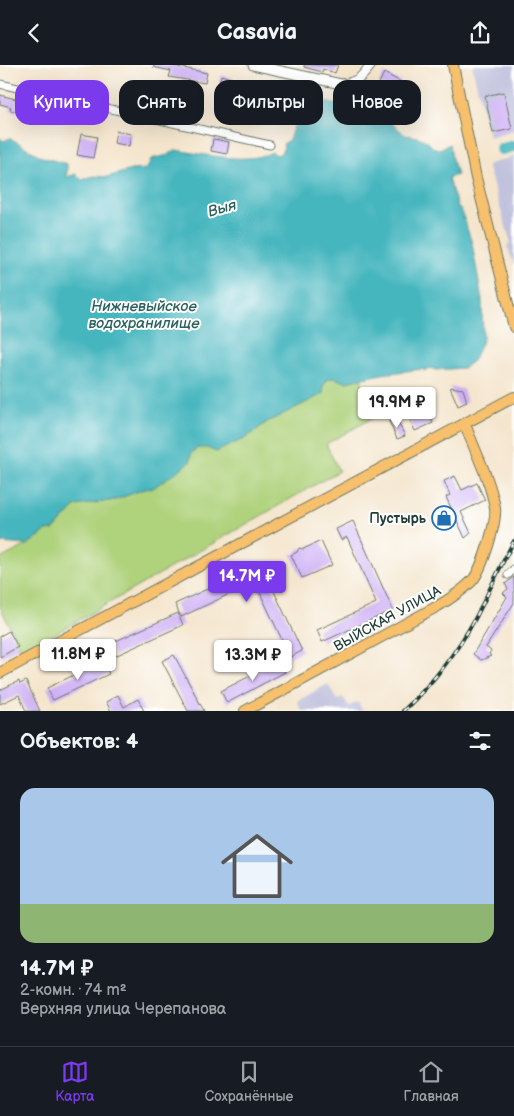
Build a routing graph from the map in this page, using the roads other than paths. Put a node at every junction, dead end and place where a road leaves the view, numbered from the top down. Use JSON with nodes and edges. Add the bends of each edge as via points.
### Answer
{"nodes":[{"id":1,"x":253,"y":65,"type":"edge"},
{"id":2,"x":371,"y":65,"type":"edge"},
{"id":3,"x":453,"y":65,"type":"edge"},
{"id":4,"x":0,"y":84,"type":"edge"},
{"id":5,"x":270,"y":145,"type":"dead end"},
{"id":6,"x":514,"y":327,"type":"edge"},
{"id":7,"x":514,"y":397,"type":"edge"},
{"id":8,"x":465,"y":424,"type":"junction"},
{"id":9,"x":0,"y":673,"type":"edge"},
{"id":10,"x":245,"y":711,"type":"edge"}],
"edges":[{"from":1,"to":2,"type":"street","via":[[341,84],[353,83]]},
{"from":3,"to":6,"type":"main road","via":[[494,254]]},
{"from":4,"to":5,"type":"street"},
{"from":7,"to":8,"type":"main road"},
{"from":8,"to":9,"type":"main road"},
{"from":8,"to":10,"type":"main road","name":"ВЫЙСКАЯ УЛИЦА","via":[[496,510],[483,560],[473,580],[438,606]]}]}
